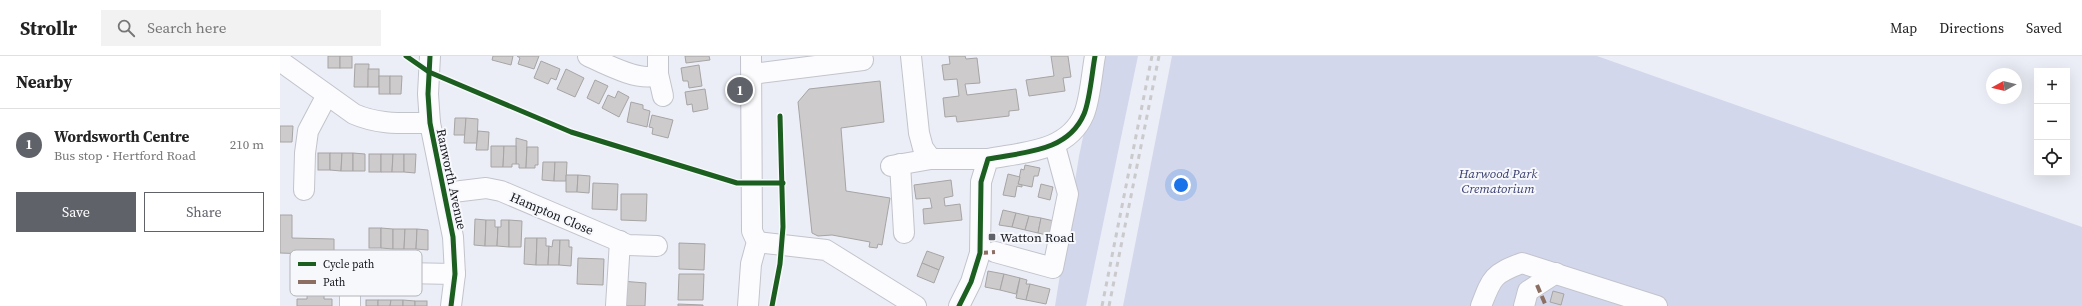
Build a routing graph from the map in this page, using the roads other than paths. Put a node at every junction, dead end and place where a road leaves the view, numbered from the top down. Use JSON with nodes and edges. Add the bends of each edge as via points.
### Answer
{"nodes":[{"id":1,"x":430,"y":56,"type":"edge"},
{"id":2,"x":588,"y":56,"type":"edge"},
{"id":3,"x":911,"y":56,"type":"edge"},
{"id":4,"x":1095,"y":56,"type":"edge"},
{"id":5,"x":863,"y":60,"type":"dead end"},
{"id":6,"x":280,"y":61,"type":"edge"},
{"id":7,"x":658,"y":65,"type":"edge"},
{"id":8,"x":751,"y":65,"type":"edge"},
{"id":9,"x":327,"y":95,"type":"junction"},
{"id":10,"x":662,"y":96,"type":"dead end"},
{"id":11,"x":430,"y":123,"type":"junction"},
{"id":12,"x":1055,"y":146,"type":"junction"},
{"id":13,"x":931,"y":159,"type":"junction"},
{"id":14,"x":988,"y":159,"type":"junction"},
{"id":15,"x":304,"y":190,"type":"dead end"},
{"id":16,"x":446,"y":193,"type":"junction"},
{"id":17,"x":904,"y":234,"type":"dead end"},
{"id":18,"x":620,"y":241,"type":"junction"},
{"id":19,"x":757,"y":242,"type":"junction"},
{"id":20,"x":657,"y":246,"type":"dead end"},
{"id":21,"x":995,"y":252,"type":"dead end"},
{"id":22,"x":422,"y":273,"type":"edge"},
{"id":23,"x":1556,"y":273,"type":"junction"},
{"id":24,"x":455,"y":274,"type":"junction"},
{"id":25,"x":451,"y":306,"type":"edge"},
{"id":26,"x":616,"y":306,"type":"edge"},
{"id":27,"x":748,"y":306,"type":"edge"},
{"id":28,"x":916,"y":306,"type":"edge"},
{"id":29,"x":959,"y":306,"type":"edge"},
{"id":30,"x":1481,"y":306,"type":"edge"},
{"id":31,"x":1524,"y":306,"type":"edge"},
{"id":32,"x":1657,"y":306,"type":"edge"}],
"edges":[{"from":1,"to":11,"type":"street","name":"Ranworth Avenue"},
{"from":2,"to":7,"type":"street","via":[[619,71],[650,77]]},
{"from":3,"to":13,"type":"street","via":[[919,133],[923,148]]},
{"from":4,"to":12,"type":"street","via":[[1084,114],[1070,136]]},
{"from":5,"to":8,"type":"street","via":[[794,69]]},
{"from":6,"to":9,"type":"street"},
{"from":7,"to":10,"type":"street"},
{"from":8,"to":19,"type":"street","via":[[752,231]]},
{"from":9,"to":11,"type":"street","via":[[354,114],[374,122]]},
{"from":9,"to":15,"type":"street","via":[[308,131],[304,153]]},
{"from":11,"to":16,"type":"street","name":"Ranworth Avenue"},
{"from":12,"to":14,"type":"street"},
{"from":12,"to":21,"type":"street","via":[[1068,194],[1053,268]]},
{"from":13,"to":14,"type":"street"},
{"from":13,"to":17,"type":"street","via":[[896,165]]},
{"from":14,"to":29,"type":"street","via":[[982,182],[980,254],[971,282]]},
{"from":16,"to":18,"type":"street","name":"Hampton Close","via":[[486,188],[501,191]]},
{"from":16,"to":24,"type":"street","name":"Ranworth Avenue","via":[[453,237]]},
{"from":18,"to":20,"type":"street","name":"Hampton Close","via":[[628,245]]},
{"from":18,"to":26,"type":"street"},
{"from":19,"to":27,"type":"street"},
{"from":19,"to":28,"type":"street","via":[[826,250]]},
{"from":22,"to":24,"type":"street"},
{"from":23,"to":30,"type":"street","via":[[1522,263],[1503,270],[1491,280]]},
{"from":23,"to":31,"type":"street","via":[[1528,291]]},
{"from":23,"to":32,"type":"street"},
{"from":24,"to":25,"type":"street","name":"Ranworth Avenue"}]}
